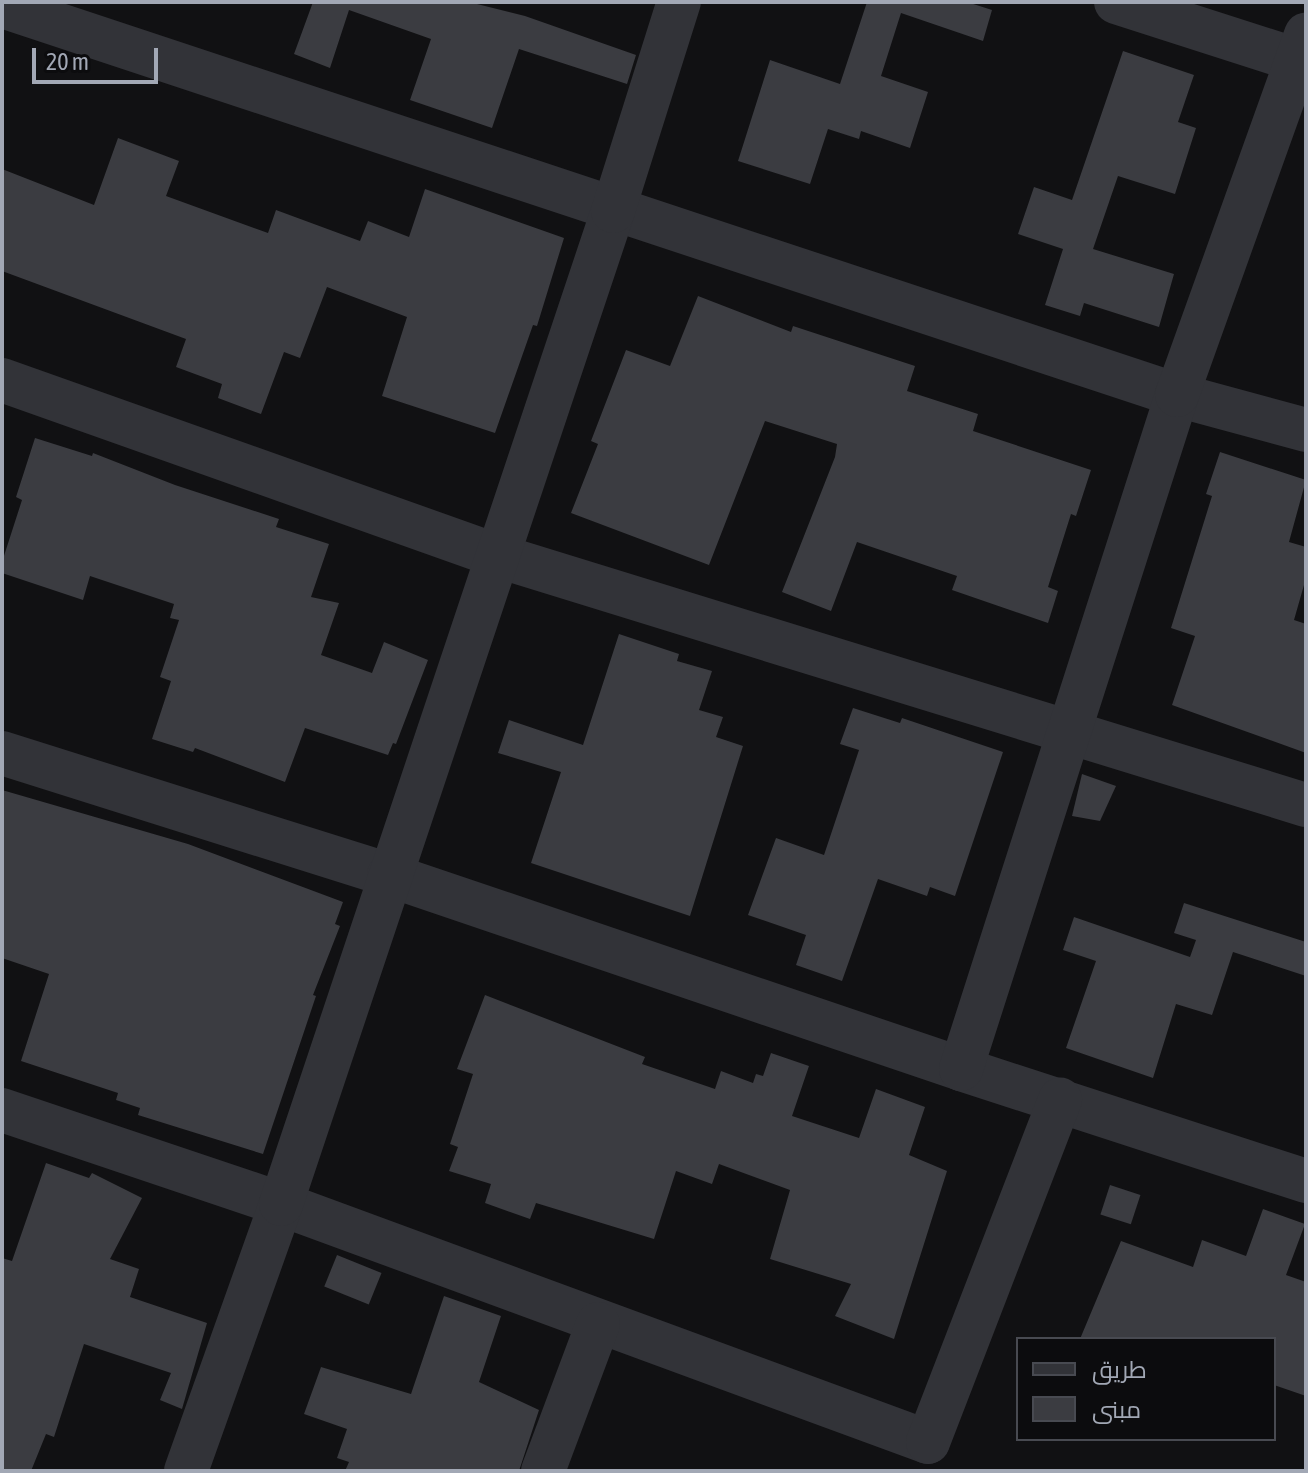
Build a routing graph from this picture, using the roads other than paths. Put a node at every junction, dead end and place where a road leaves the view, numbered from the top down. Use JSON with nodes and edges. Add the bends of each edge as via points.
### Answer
{"nodes":[{"id":1,"x":679,"y":2,"type":"edge"},
{"id":2,"x":1116,"y":2,"type":"edge"},
{"id":3,"x":2,"y":6,"type":"edge"},
{"id":4,"x":1303,"y":52,"type":"edge"},
{"id":5,"x":613,"y":211,"type":"junction"},
{"id":6,"x":2,"y":380,"type":"edge"},
{"id":7,"x":1177,"y":395,"type":"junction"},
{"id":8,"x":1306,"y":430,"type":"edge"},
{"id":9,"x":498,"y":556,"type":"junction"},
{"id":10,"x":1071,"y":733,"type":"junction"},
{"id":11,"x":2,"y":753,"type":"edge"},
{"id":12,"x":1306,"y":805,"type":"edge"},
{"id":13,"x":389,"y":875,"type":"junction"},
{"id":14,"x":961,"y":1069,"type":"junction"},
{"id":15,"x":1060,"y":1100,"type":"junction"},
{"id":16,"x":2,"y":1110,"type":"edge"},
{"id":17,"x":1306,"y":1181,"type":"edge"},
{"id":18,"x":281,"y":1204,"type":"junction"},
{"id":19,"x":598,"y":1324,"type":"junction"},
{"id":20,"x":922,"y":1456,"type":"edge"},
{"id":21,"x":186,"y":1471,"type":"edge"},
{"id":22,"x":543,"y":1471,"type":"edge"}],
"edges":[{"from":1,"to":5,"type":"street"},
{"from":2,"to":4,"type":"street"},
{"from":3,"to":5,"type":"street"},
{"from":4,"to":7,"type":"street"},
{"from":5,"to":7,"type":"street"},
{"from":5,"to":9,"type":"street"},
{"from":6,"to":9,"type":"street"},
{"from":7,"to":8,"type":"street"},
{"from":7,"to":10,"type":"street"},
{"from":9,"to":10,"type":"street"},
{"from":9,"to":13,"type":"street"},
{"from":10,"to":12,"type":"street"},
{"from":10,"to":14,"type":"street"},
{"from":11,"to":13,"type":"street"},
{"from":13,"to":14,"type":"street"},
{"from":13,"to":18,"type":"street"},
{"from":14,"to":15,"type":"street"},
{"from":15,"to":17,"type":"street"},
{"from":15,"to":20,"type":"street"},
{"from":16,"to":18,"type":"street"},
{"from":18,"to":19,"type":"street"},
{"from":18,"to":21,"type":"street"},
{"from":19,"to":20,"type":"street"},
{"from":19,"to":22,"type":"street"}]}
